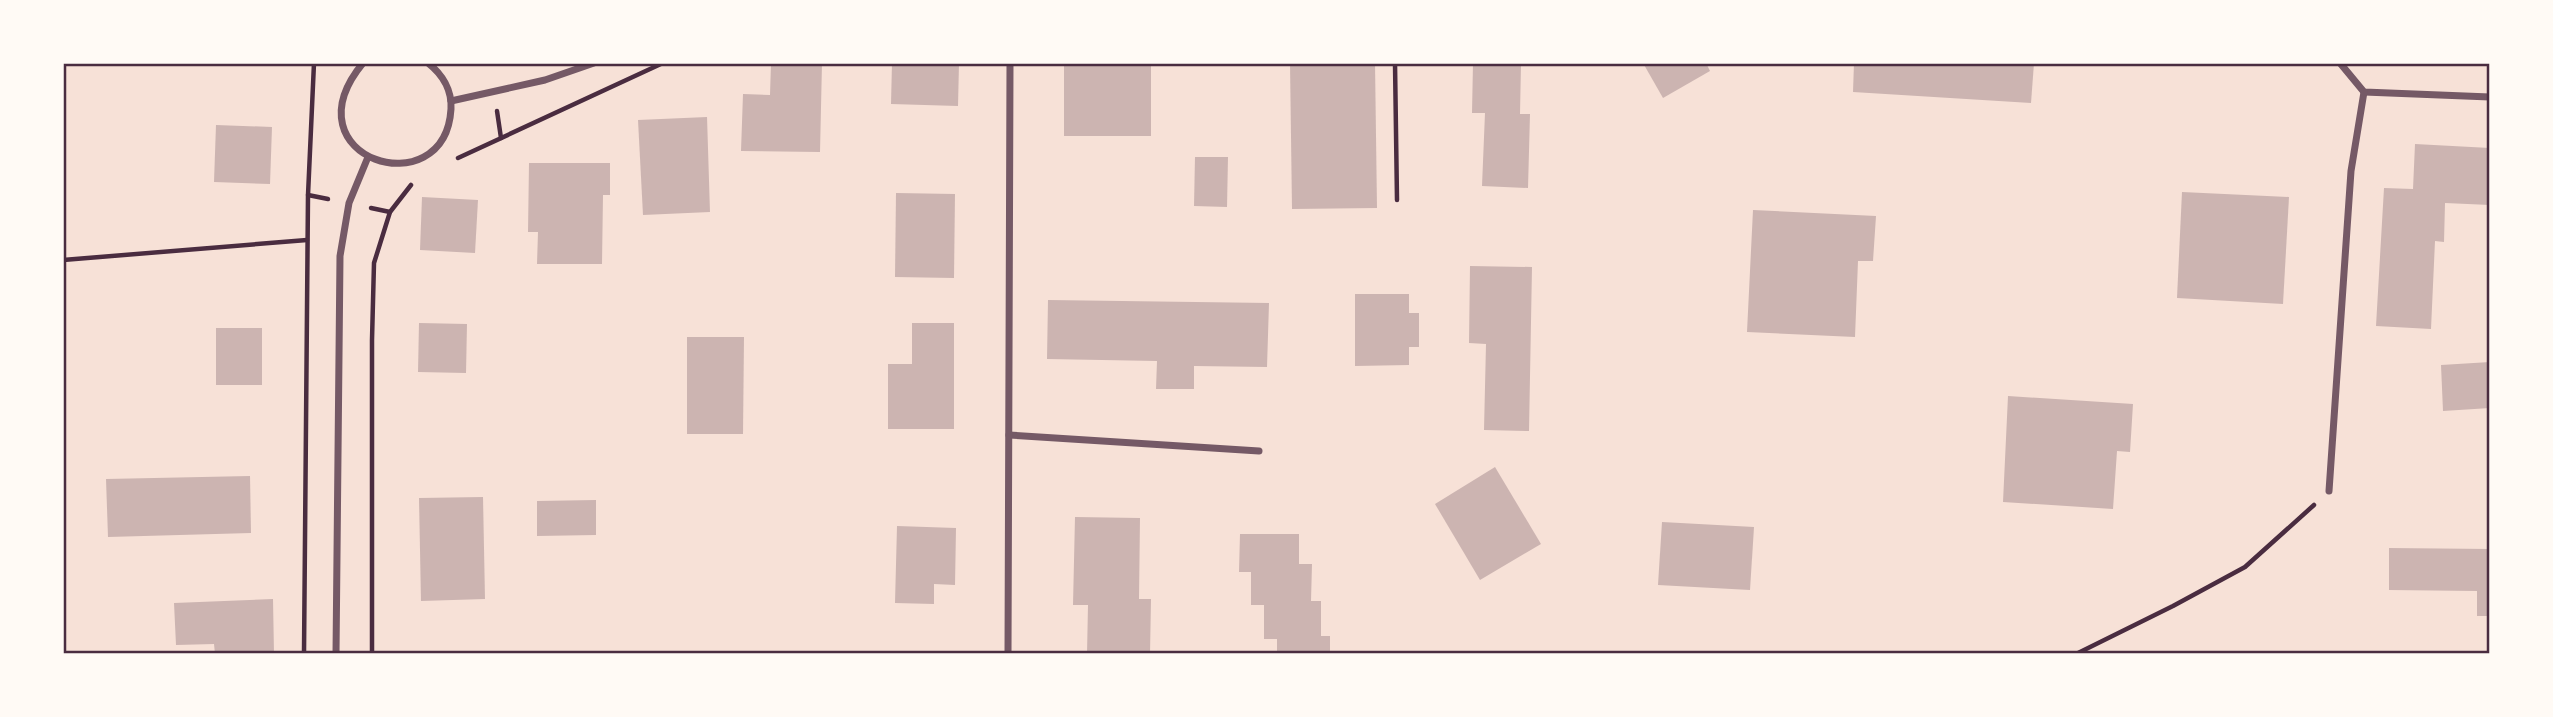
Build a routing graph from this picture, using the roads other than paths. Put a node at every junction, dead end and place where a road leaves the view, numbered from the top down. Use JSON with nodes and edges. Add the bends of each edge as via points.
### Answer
{"nodes":[{"id":1,"x":363,"y":63,"type":"edge"},
{"id":2,"x":428,"y":63,"type":"edge"},
{"id":3,"x":594,"y":63,"type":"edge"},
{"id":4,"x":1010,"y":63,"type":"edge"},
{"id":5,"x":2340,"y":63,"type":"edge"},
{"id":6,"x":2364,"y":92,"type":"junction"},
{"id":7,"x":2490,"y":97,"type":"edge"},
{"id":8,"x":451,"y":101,"type":"junction"},
{"id":9,"x":368,"y":157,"type":"junction"},
{"id":10,"x":1009,"y":435,"type":"junction"},
{"id":11,"x":1259,"y":451,"type":"dead end"},
{"id":12,"x":2329,"y":491,"type":"road end"},
{"id":13,"x":336,"y":654,"type":"edge"},
{"id":14,"x":1008,"y":654,"type":"edge"}],
"edges":[{"from":1,"to":9,"type":"street","via":[[349,80],[342,100],[342,121],[355,147]]},
{"from":2,"to":8,"type":"street","via":[[446,83]]},
{"from":3,"to":8,"type":"street","via":[[545,80]]},
{"from":4,"to":10,"type":"street"},
{"from":5,"to":6,"type":"street"},
{"from":6,"to":7,"type":"street"},
{"from":6,"to":12,"type":"street","via":[[2351,171]]},
{"from":8,"to":9,"type":"street","via":[[444,135],[434,149],[402,164]]},
{"from":9,"to":13,"type":"street","via":[[349,203],[340,256]]},
{"from":10,"to":11,"type":"street"},
{"from":10,"to":14,"type":"street"}]}
